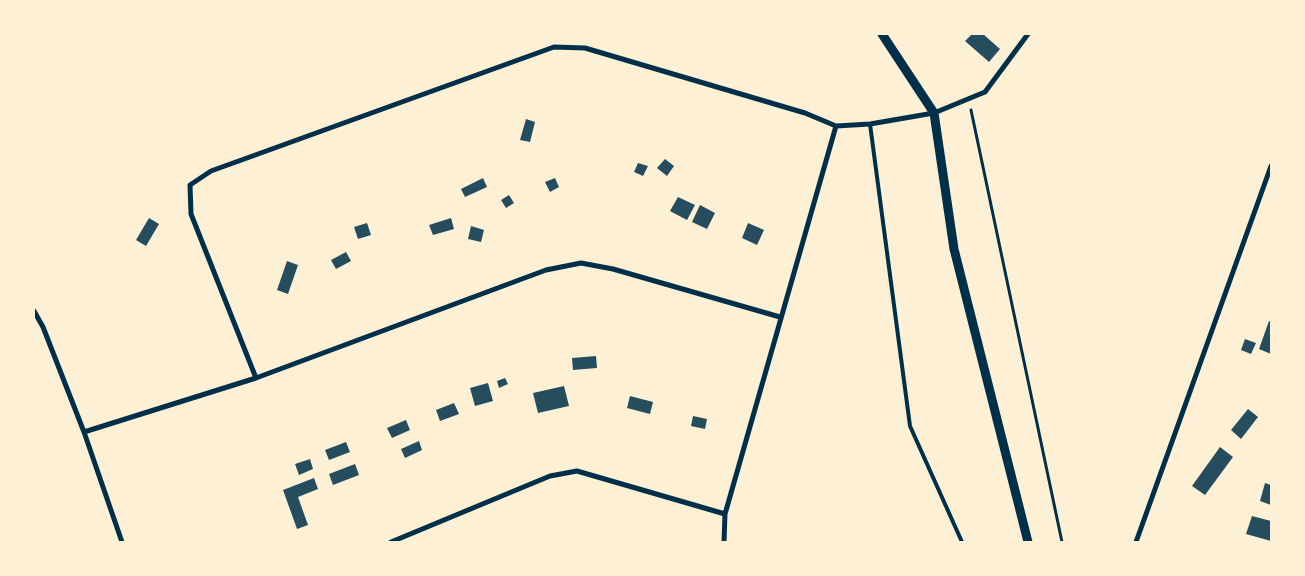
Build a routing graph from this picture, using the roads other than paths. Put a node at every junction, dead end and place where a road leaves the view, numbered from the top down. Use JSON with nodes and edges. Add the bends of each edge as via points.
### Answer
{"nodes":[{"id":1,"x":882,"y":34,"type":"edge"},
{"id":2,"x":1028,"y":34,"type":"edge"},
{"id":3,"x":934,"y":113,"type":"junction"},
{"id":4,"x":870,"y":124,"type":"junction"},
{"id":5,"x":836,"y":126,"type":"junction"},
{"id":6,"x":1271,"y":166,"type":"edge"},
{"id":7,"x":34,"y":311,"type":"edge"},
{"id":8,"x":780,"y":317,"type":"junction"},
{"id":9,"x":256,"y":378,"type":"junction"},
{"id":10,"x":84,"y":432,"type":"junction"},
{"id":11,"x":725,"y":514,"type":"junction"},
{"id":12,"x":122,"y":542,"type":"edge"},
{"id":13,"x":391,"y":542,"type":"edge"},
{"id":14,"x":724,"y":542,"type":"edge"},
{"id":15,"x":962,"y":542,"type":"edge"},
{"id":16,"x":1028,"y":542,"type":"edge"},
{"id":17,"x":1136,"y":542,"type":"edge"}],
"edges":[{"from":1,"to":3,"type":"street"},
{"from":2,"to":3,"type":"street","via":[[985,92]]},
{"from":3,"to":4,"type":"street"},
{"from":3,"to":16,"type":"street","via":[[954,249]]},
{"from":4,"to":5,"type":"street"},
{"from":4,"to":15,"type":"lane","via":[[910,426]]},
{"from":5,"to":8,"type":"street"},
{"from":5,"to":9,"type":"street","via":[[805,112],[594,51],[554,47],[211,171],[190,186],[191,214]]},
{"from":6,"to":17,"type":"street"},
{"from":7,"to":10,"type":"street"},
{"from":8,"to":9,"type":"street","via":[[613,269],[581,263],[546,270]]},
{"from":8,"to":11,"type":"street"},
{"from":9,"to":10,"type":"street"},
{"from":10,"to":12,"type":"street"},
{"from":11,"to":13,"type":"street","via":[[577,471],[550,476]]},
{"from":11,"to":14,"type":"street"}]}
